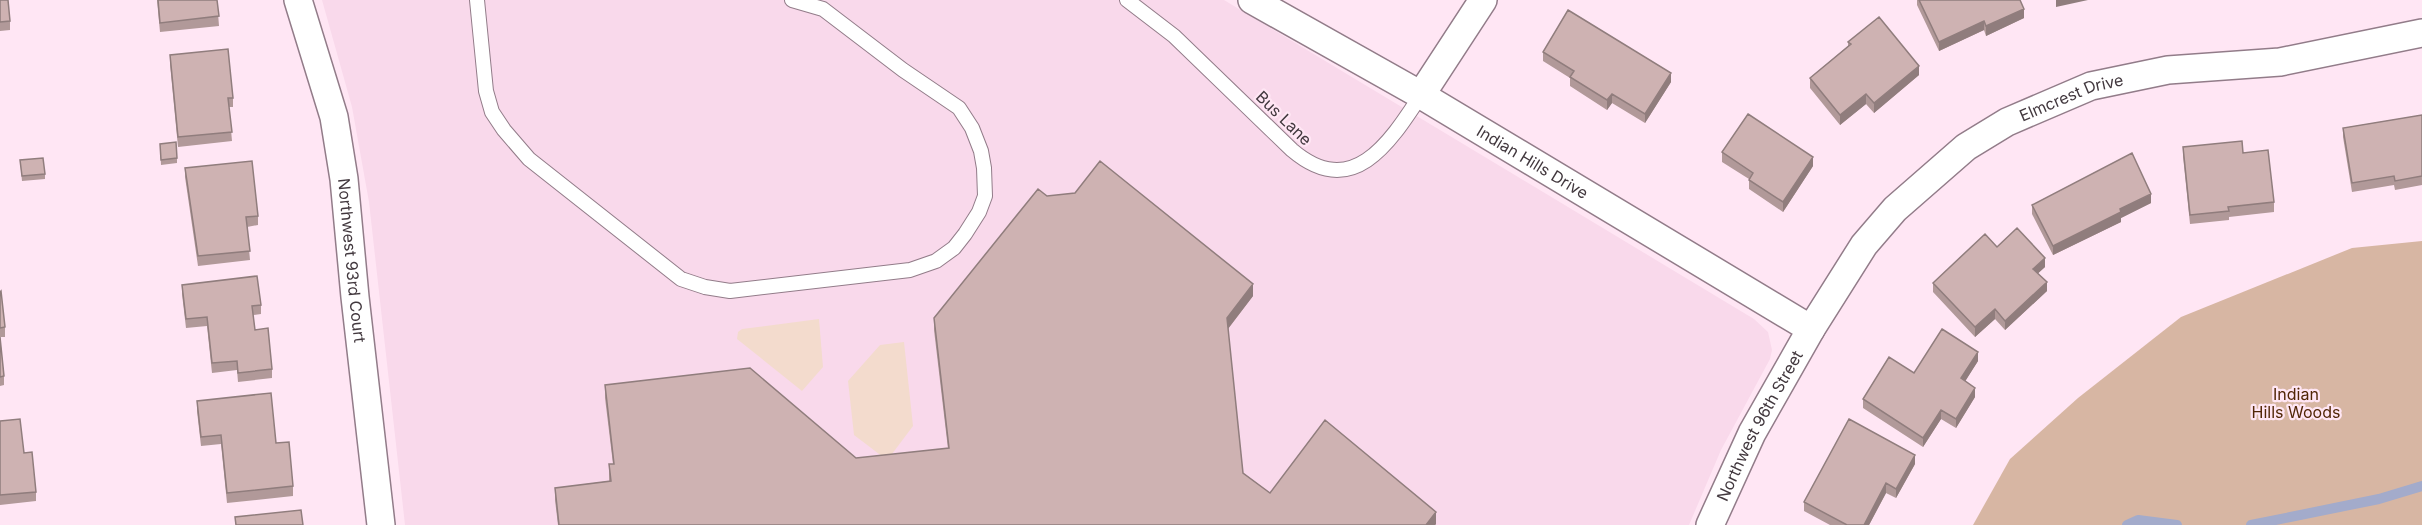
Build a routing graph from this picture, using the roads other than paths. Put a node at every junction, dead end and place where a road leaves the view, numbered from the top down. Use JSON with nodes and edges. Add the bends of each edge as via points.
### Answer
{"nodes":[{"id":1,"x":298,"y":0,"type":"edge"},
{"id":2,"x":477,"y":0,"type":"edge"},
{"id":3,"x":792,"y":0,"type":"edge"},
{"id":4,"x":1127,"y":0,"type":"edge"},
{"id":5,"x":1252,"y":0,"type":"edge"},
{"id":6,"x":1483,"y":0,"type":"edge"},
{"id":7,"x":2422,"y":33,"type":"edge"},
{"id":8,"x":1421,"y":95,"type":"junction"},
{"id":9,"x":1811,"y":329,"type":"junction"},
{"id":10,"x":381,"y":525,"type":"edge"},
{"id":11,"x":1710,"y":525,"type":"edge"}],
"edges":[{"from":1,"to":10,"type":"street","name":"Northwest 93rd Court","via":[[334,117],[344,178]]},
{"from":2,"to":3,"type":"lane","via":[[486,91],[492,112],[504,130],[529,159],[681,279],[730,291],[910,270],[936,261],[965,234],[985,196],[982,159],[972,128],[959,108],[823,9]]},
{"from":4,"to":8,"type":"lane","name":"Bus Lane","via":[[1174,36],[1307,163],[1325,170],[1370,160],[1396,134]]},
{"from":5,"to":8,"type":"street","name":"Indian Hills Drive"},
{"from":6,"to":8,"type":"street"},
{"from":7,"to":9,"type":"street","name":"Elmcrest Drive","via":[[2280,62],[2168,70],[2091,86],[2007,122],[1966,147],[1895,208],[1864,244]]},
{"from":8,"to":9,"type":"street","name":"Indian Hills Drive"},
{"from":9,"to":11,"type":"street","name":"Northwest 96th Street","via":[[1752,433]]}]}
